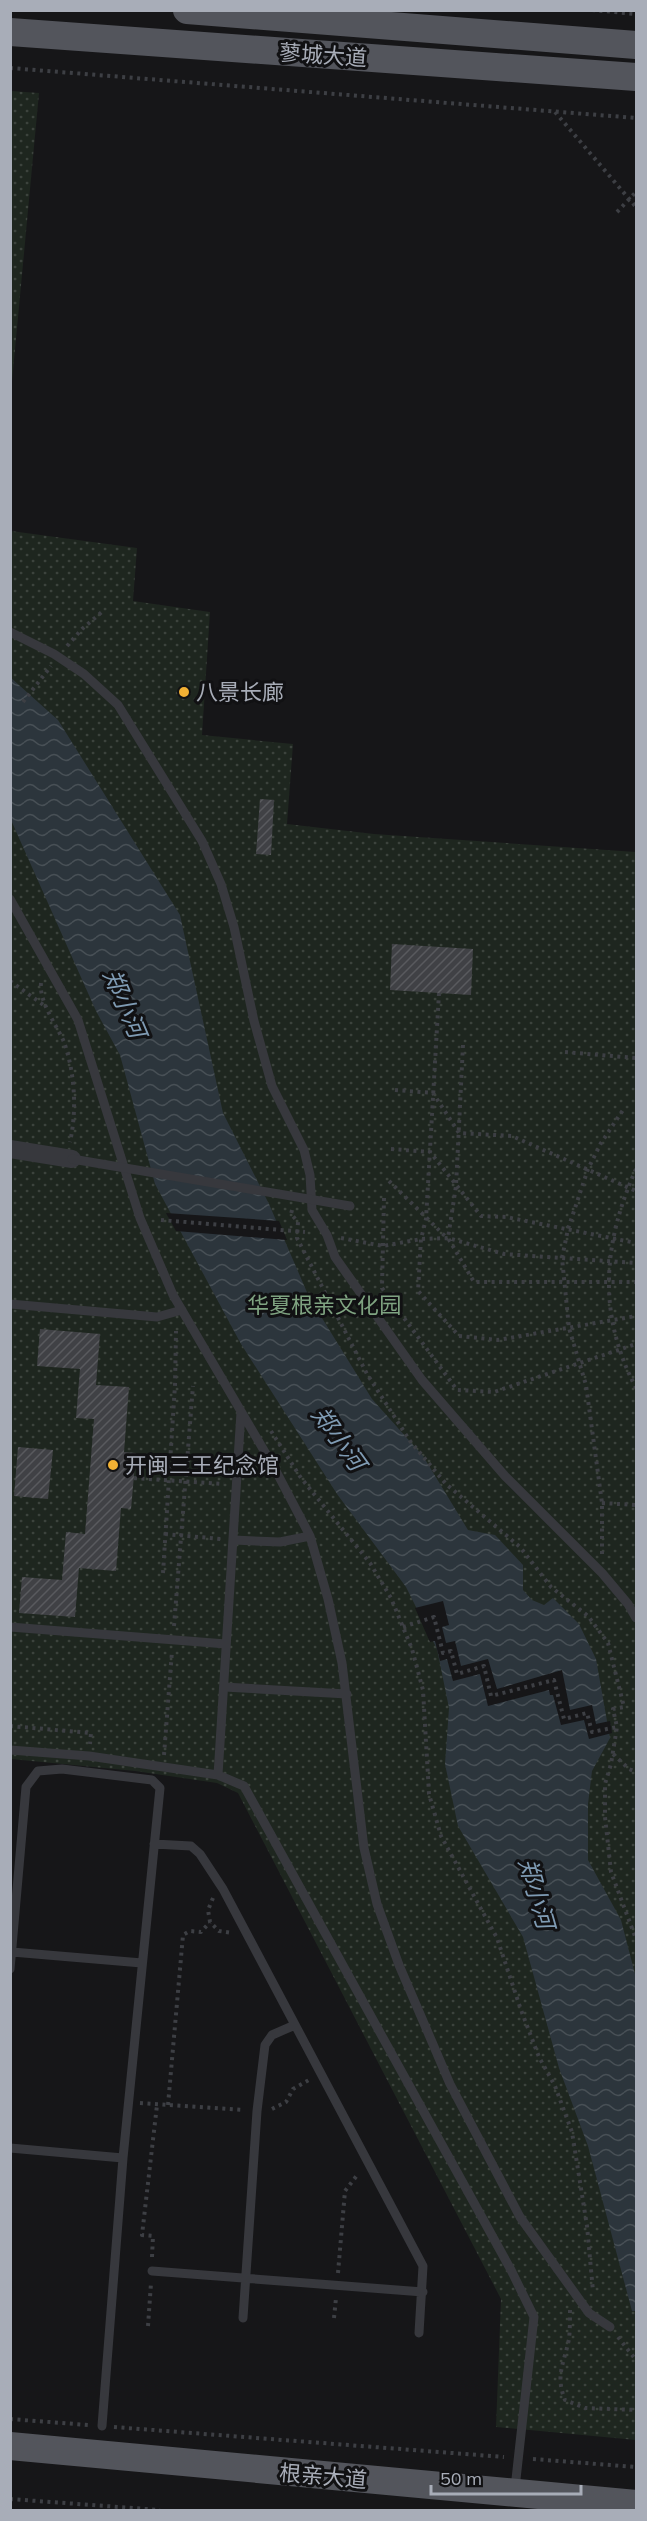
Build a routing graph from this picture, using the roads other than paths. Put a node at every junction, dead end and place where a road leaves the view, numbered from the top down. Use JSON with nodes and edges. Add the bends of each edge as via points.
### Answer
{"nodes":[{"id":1,"x":187,"y":10,"type":"edge"},
{"id":2,"x":248,"y":28,"type":"edge"},
{"id":3,"x":10,"y":32,"type":"edge"},
{"id":4,"x":636,"y":45,"type":"edge"},
{"id":5,"x":636,"y":77,"type":"edge"},
{"id":6,"x":10,"y":632,"type":"edge"},
{"id":7,"x":10,"y":899,"type":"edge"},
{"id":8,"x":10,"y":1149,"type":"edge"},
{"id":9,"x":70,"y":1159,"type":"joint"},
{"id":10,"x":350,"y":1206,"type":"dead end"},
{"id":11,"x":10,"y":1304,"type":"edge"},
{"id":12,"x":182,"y":1310,"type":"junction"},
{"id":13,"x":241,"y":1412,"type":"junction"},
{"id":14,"x":310,"y":1536,"type":"junction"},
{"id":15,"x":233,"y":1540,"type":"junction"},
{"id":16,"x":636,"y":1618,"type":"edge"},
{"id":17,"x":10,"y":1627,"type":"edge"},
{"id":18,"x":226,"y":1644,"type":"junction"},
{"id":19,"x":224,"y":1687,"type":"junction"},
{"id":20,"x":347,"y":1694,"type":"junction"},
{"id":21,"x":10,"y":1750,"type":"edge"},
{"id":22,"x":218,"y":1775,"type":"junction"},
{"id":23,"x":154,"y":1844,"type":"junction"},
{"id":24,"x":12,"y":1952,"type":"junction"},
{"id":25,"x":142,"y":1963,"type":"junction"},
{"id":26,"x":10,"y":1969,"type":"edge"},
{"id":27,"x":295,"y":2025,"type":"junction"},
{"id":28,"x":10,"y":2148,"type":"edge"},
{"id":29,"x":123,"y":2158,"type":"junction"},
{"id":30,"x":152,"y":2271,"type":"road end"},
{"id":31,"x":246,"y":2278,"type":"junction"},
{"id":32,"x":423,"y":2292,"type":"junction"},
{"id":33,"x":243,"y":2318,"type":"dead end"},
{"id":34,"x":610,"y":2326,"type":"road end"},
{"id":35,"x":419,"y":2333,"type":"dead end"},
{"id":36,"x":102,"y":2426,"type":"road end"},
{"id":37,"x":10,"y":2446,"type":"edge"},
{"id":38,"x":515,"y":2494,"type":"junction"},
{"id":39,"x":636,"y":2504,"type":"edge"}],
"edges":[{"from":1,"to":2,"type":"main road","name":"蓼城大道"},
{"from":2,"to":3,"type":"main road","name":"蓼城大道"},
{"from":2,"to":4,"type":"main road","name":"蓼城大道"},
{"from":2,"to":5,"type":"main road","name":"蓼城大道"},
{"from":6,"to":16,"type":"lane","via":[[84,674],[118,705],[202,841],[234,927],[272,1086],[304,1150],[312,1210],[335,1257],[422,1380],[504,1476],[602,1574]]},
{"from":7,"to":12,"type":"lane","via":[[78,1020],[140,1218]]},
{"from":8,"to":9,"type":"street"},
{"from":9,"to":10,"type":"lane","bridge":true},
{"from":11,"to":12,"type":"lane","via":[[157,1317]]},
{"from":12,"to":13,"type":"lane"},
{"from":13,"to":14,"type":"lane"},
{"from":13,"to":15,"type":"lane"},
{"from":14,"to":15,"type":"lane","via":[[280,1542]]},
{"from":14,"to":20,"type":"lane","via":[[328,1599]]},
{"from":15,"to":18,"type":"lane"},
{"from":17,"to":18,"type":"lane"},
{"from":18,"to":19,"type":"lane"},
{"from":19,"to":20,"type":"lane"},
{"from":19,"to":22,"type":"lane"},
{"from":20,"to":34,"type":"lane","via":[[364,1848],[377,1904],[404,1976],[450,2084],[520,2217],[589,2313]]},
{"from":21,"to":22,"type":"lane","via":[[89,1756]]},
{"from":22,"to":38,"type":"lane","via":[[244,1786],[534,2317]]},
{"from":23,"to":24,"type":"lane","via":[[160,1788],[152,1780],[62,1769],[38,1771],[26,1787]]},
{"from":23,"to":25,"type":"lane"},
{"from":23,"to":27,"type":"lane","via":[[191,1846],[200,1854],[223,1889]]},
{"from":24,"to":25,"type":"lane"},
{"from":24,"to":26,"type":"lane"},
{"from":25,"to":29,"type":"lane"},
{"from":27,"to":31,"type":"lane","via":[[272,2036],[265,2045]]},
{"from":27,"to":32,"type":"lane","via":[[423,2266]]},
{"from":28,"to":29,"type":"lane"},
{"from":29,"to":36,"type":"lane"},
{"from":30,"to":31,"type":"lane"},
{"from":31,"to":32,"type":"lane"},
{"from":31,"to":33,"type":"lane"},
{"from":32,"to":35,"type":"lane"},
{"from":37,"to":38,"type":"main road","name":"根亲大道"},
{"from":38,"to":39,"type":"main road","name":"根亲大道"}]}
